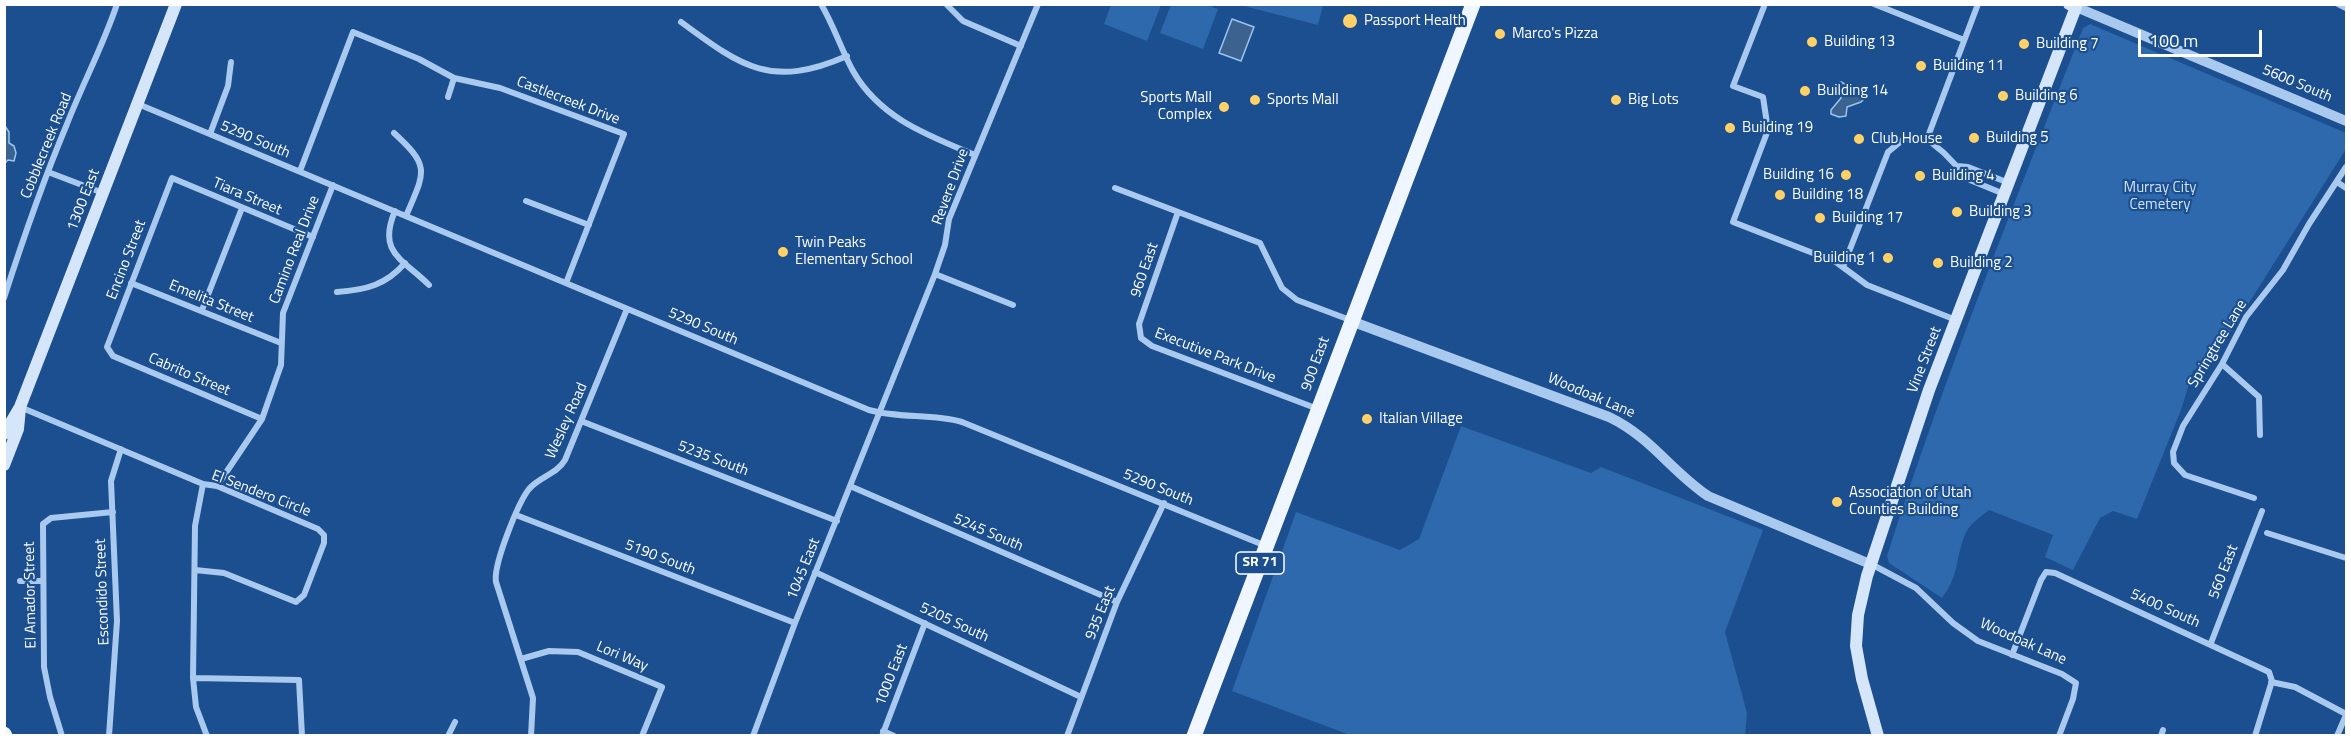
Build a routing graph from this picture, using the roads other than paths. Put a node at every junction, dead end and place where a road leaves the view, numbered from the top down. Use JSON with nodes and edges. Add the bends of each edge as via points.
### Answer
{"nodes":[{"id":1,"x":117,"y":4,"type":"edge"},
{"id":2,"x":176,"y":4,"type":"edge"},
{"id":3,"x":821,"y":4,"type":"edge"},
{"id":4,"x":946,"y":4,"type":"edge"},
{"id":5,"x":1038,"y":4,"type":"edge"},
{"id":6,"x":1473,"y":4,"type":"edge"},
{"id":7,"x":1765,"y":4,"type":"edge"},
{"id":8,"x":1874,"y":4,"type":"edge"},
{"id":9,"x":1978,"y":4,"type":"edge"},
{"id":10,"x":2338,"y":4,"type":"edge"},
{"id":11,"x":2074,"y":5,"type":"edge"},
{"id":12,"x":2346,"y":8,"type":"edge"},
{"id":13,"x":681,"y":22,"type":"dead end"},
{"id":14,"x":1964,"y":40,"type":"junction"},
{"id":15,"x":1021,"y":46,"type":"junction"},
{"id":16,"x":847,"y":56,"type":"junction"},
{"id":17,"x":231,"y":62,"type":"dead end"},
{"id":18,"x":454,"y":78,"type":"junction"},
{"id":19,"x":447,"y":97,"type":"dead end"},
{"id":20,"x":138,"y":104,"type":"junction"},
{"id":21,"x":2346,"y":121,"type":"edge"},
{"id":22,"x":394,"y":133,"type":"dead end"},
{"id":23,"x":210,"y":134,"type":"junction"},
{"id":24,"x":1927,"y":140,"type":"junction"},
{"id":25,"x":975,"y":155,"type":"junction"},
{"id":26,"x":1957,"y":166,"type":"junction"},
{"id":27,"x":2346,"y":167,"type":"edge"},
{"id":28,"x":300,"y":171,"type":"junction"},
{"id":29,"x":48,"y":172,"type":"junction"},
{"id":30,"x":172,"y":178,"type":"joint"},
{"id":31,"x":2337,"y":182,"type":"junction"},
{"id":32,"x":333,"y":185,"type":"junction"},
{"id":33,"x":1115,"y":188,"type":"dead end"},
{"id":34,"x":2007,"y":188,"type":"junction"},
{"id":35,"x":2346,"y":188,"type":"edge"},
{"id":36,"x":103,"y":193,"type":"junction"},
{"id":37,"x":526,"y":201,"type":"dead end"},
{"id":38,"x":242,"y":207,"type":"junction"},
{"id":39,"x":395,"y":211,"type":"junction"},
{"id":40,"x":1178,"y":212,"type":"junction"},
{"id":41,"x":406,"y":216,"type":"junction"},
{"id":42,"x":589,"y":225,"type":"junction"},
{"id":43,"x":313,"y":237,"type":"junction"},
{"id":44,"x":405,"y":263,"type":"junction"},
{"id":45,"x":1843,"y":267,"type":"junction"},
{"id":46,"x":935,"y":274,"type":"junction"},
{"id":47,"x":131,"y":283,"type":"junction"},
{"id":48,"x":566,"y":283,"type":"junction"},
{"id":49,"x":429,"y":285,"type":"dead end"},
{"id":50,"x":337,"y":292,"type":"dead end"},
{"id":51,"x":4,"y":298,"type":"edge"},
{"id":52,"x":1012,"y":305,"type":"dead end"},
{"id":53,"x":627,"y":309,"type":"junction"},
{"id":54,"x":202,"y":310,"type":"junction"},
{"id":55,"x":1956,"y":320,"type":"junction"},
{"id":56,"x":1351,"y":321,"type":"junction"},
{"id":57,"x":1140,"y":335,"type":"joint"},
{"id":58,"x":281,"y":343,"type":"junction"},
{"id":59,"x":107,"y":351,"type":"joint"},
{"id":60,"x":2222,"y":364,"type":"junction"},
{"id":61,"x":20,"y":407,"type":"junction"},
{"id":62,"x":1318,"y":409,"type":"junction"},
{"id":63,"x":880,"y":413,"type":"junction"},
{"id":64,"x":262,"y":419,"type":"junction"},
{"id":65,"x":581,"y":420,"type":"junction"},
{"id":66,"x":4,"y":434,"type":"edge"},
{"id":67,"x":2260,"y":435,"type":"dead end"},
{"id":68,"x":121,"y":449,"type":"junction"},
{"id":69,"x":4,"y":465,"type":"edge"},
{"id":70,"x":203,"y":484,"type":"junction"},
{"id":71,"x":217,"y":486,"type":"junction"},
{"id":72,"x":850,"y":486,"type":"junction"},
{"id":73,"x":2254,"y":498,"type":"dead end"},
{"id":74,"x":1164,"y":503,"type":"junction"},
{"id":75,"x":2262,"y":511,"type":"dead end"},
{"id":76,"x":112,"y":512,"type":"junction"},
{"id":77,"x":516,"y":516,"type":"junction"},
{"id":78,"x":837,"y":521,"type":"junction"},
{"id":79,"x":2266,"y":533,"type":"dead end"},
{"id":80,"x":1267,"y":546,"type":"junction"},
{"id":81,"x":2346,"y":558,"type":"edge"},
{"id":82,"x":1870,"y":564,"type":"junction"},
{"id":83,"x":195,"y":570,"type":"junction"},
{"id":84,"x":815,"y":572,"type":"junction"},
{"id":85,"x":20,"y":581,"type":"dead end"},
{"id":86,"x":43,"y":581,"type":"junction"},
{"id":87,"x":1117,"y":602,"type":"junction"},
{"id":88,"x":925,"y":622,"type":"junction"},
{"id":89,"x":795,"y":623,"type":"junction"},
{"id":90,"x":2211,"y":643,"type":"junction"},
{"id":91,"x":2012,"y":655,"type":"junction"},
{"id":92,"x":521,"y":659,"type":"junction"},
{"id":93,"x":193,"y":678,"type":"junction"},
{"id":94,"x":2271,"y":679,"type":"junction"},
{"id":95,"x":1081,"y":697,"type":"junction"},
{"id":96,"x":2346,"y":714,"type":"edge"},
{"id":97,"x":454,"y":722,"type":"dead end"},
{"id":98,"x":883,"y":733,"type":"edge"},
{"id":99,"x":62,"y":735,"type":"edge"},
{"id":100,"x":109,"y":735,"type":"edge"},
{"id":101,"x":207,"y":735,"type":"edge"},
{"id":102,"x":302,"y":735,"type":"edge"},
{"id":103,"x":448,"y":735,"type":"edge"},
{"id":104,"x":531,"y":735,"type":"edge"},
{"id":105,"x":642,"y":735,"type":"edge"},
{"id":106,"x":753,"y":735,"type":"edge"},
{"id":107,"x":894,"y":735,"type":"edge"},
{"id":108,"x":1067,"y":735,"type":"edge"},
{"id":109,"x":1194,"y":735,"type":"edge"},
{"id":110,"x":1878,"y":735,"type":"edge"},
{"id":111,"x":2059,"y":735,"type":"edge"},
{"id":112,"x":2255,"y":735,"type":"edge"},
{"id":113,"x":2337,"y":735,"type":"edge"}],
"edges":[{"from":1,"to":29,"type":"street","name":"Cobblecreek Road","via":[[100,54]]},
{"from":2,"to":20,"type":"main road","name":"1300 East"},
{"from":3,"to":16,"type":"street"},
{"from":4,"to":15,"type":"street","via":[[963,21]]},
{"from":5,"to":15,"type":"street","name":"Revere Drive"},
{"from":6,"to":56,"type":"main road","name":"900 East","number":"SR 71"},
{"from":7,"to":45,"type":"street","via":[[1733,86],[1763,97],[1768,130],[1733,222]]},
{"from":8,"to":14,"type":"street"},
{"from":9,"to":14,"type":"street"},
{"from":10,"to":12,"type":"street"},
{"from":11,"to":21,"type":"street","name":"5600 South"},
{"from":11,"to":34,"type":"main road","name":"Vine Street"},
{"from":13,"to":16,"type":"street","via":[[734,60],[765,70],[810,70]]},
{"from":14,"to":24,"type":"street"},
{"from":15,"to":25,"type":"street","name":"Revere Drive"},
{"from":16,"to":25,"type":"street","via":[[865,88],[890,113],[920,132]]},
{"from":17,"to":23,"type":"street","via":[[228,86]]},
{"from":18,"to":19,"type":"street"},
{"from":18,"to":28,"type":"street","name":"Castlecreek Drive","via":[[419,58],[353,32]]},
{"from":18,"to":42,"type":"street","name":"Castlecreek Drive","via":[[500,88],[624,134]]},
{"from":20,"to":23,"type":"street","name":"5290 South"},
{"from":20,"to":36,"type":"main road","name":"1300 East"},
{"from":22,"to":41,"type":"street","via":[[416,153],[420,162],[420,181]]},
{"from":23,"to":28,"type":"street","name":"5290 South"},
{"from":24,"to":26,"type":"street"},
{"from":24,"to":45,"type":"street","via":[[1905,138],[1888,152]]},
{"from":25,"to":46,"type":"street","name":"Revere Drive","via":[[949,219]]},
{"from":26,"to":34,"type":"street","via":[[1968,167]]},
{"from":26,"to":34,"type":"street","via":[[1970,180]]},
{"from":27,"to":31,"type":"street","name":"Springtree Lane"},
{"from":28,"to":32,"type":"street","name":"5290 South"},
{"from":29,"to":36,"type":"street"},
{"from":29,"to":51,"type":"street","name":"Cobblecreek Road"},
{"from":30,"to":38,"type":"street","name":"Tiara Street"},
{"from":30,"to":47,"type":"street","name":"Encino Street"},
{"from":31,"to":35,"type":"street"},
{"from":31,"to":60,"type":"street","name":"Springtree Lane","via":[[2283,270],[2246,317]]},
{"from":32,"to":39,"type":"street","name":"5290 South"},
{"from":32,"to":43,"type":"street","name":"Camino Real Drive"},
{"from":33,"to":40,"type":"street","name":"Woodoak Lane"},
{"from":34,"to":55,"type":"main road","name":"Vine Street"},
{"from":36,"to":61,"type":"main road","name":"1300 East"},
{"from":37,"to":42,"type":"street"},
{"from":38,"to":43,"type":"street","name":"Tiara Street"},
{"from":38,"to":54,"type":"street"},
{"from":39,"to":41,"type":"street","name":"5290 South"},
{"from":39,"to":44,"type":"street","via":[[388,240]]},
{"from":40,"to":56,"type":"street","name":"Woodoak Lane","via":[[1260,243],[1282,288],[1298,300]]},
{"from":40,"to":57,"type":"street","name":"960 East","via":[[1139,324]]},
{"from":41,"to":48,"type":"street","name":"5290 South"},
{"from":42,"to":48,"type":"street","name":"Castlecreek Drive"},
{"from":43,"to":58,"type":"street","name":"Camino Real Drive","via":[[284,313]]},
{"from":44,"to":49,"type":"street"},
{"from":44,"to":50,"type":"street","via":[[381,284]]},
{"from":45,"to":55,"type":"street","via":[[1867,285]]},
{"from":46,"to":52,"type":"street"},
{"from":46,"to":63,"type":"street","name":"Revere Drive"},
{"from":47,"to":54,"type":"street","name":"Emelita Street"},
{"from":47,"to":59,"type":"street","name":"Encino Street"},
{"from":48,"to":53,"type":"street","name":"5290 South"},
{"from":53,"to":63,"type":"street","name":"5290 South"},
{"from":53,"to":65,"type":"street","name":"Wesley Road"},
{"from":54,"to":58,"type":"street","name":"Emelita Street"},
{"from":55,"to":82,"type":"main road","name":"Vine Street"},
{"from":56,"to":62,"type":"main road","name":"900 East","number":"SR 71"},
{"from":56,"to":82,"type":"street","name":"Woodoak Lane","via":[[1609,417],[1647,439],[1708,496]]},
{"from":57,"to":62,"type":"street","name":"Executive Park Drive","via":[[1152,346]]},
{"from":58,"to":64,"type":"street","name":"Camino Real Drive","via":[[281,365]]},
{"from":59,"to":64,"type":"street","name":"Cabrito Street"},
{"from":60,"to":67,"type":"street","via":[[2259,397]]},
{"from":60,"to":73,"type":"street","name":"Springtree Lane","via":[[2178,435],[2173,459],[2185,476]]},
{"from":61,"to":66,"type":"main road","name":"1300 East"},
{"from":61,"to":68,"type":"street","name":"El Sendero Circle"},
{"from":61,"to":69,"type":"main road","name":"1300 East","via":[[18,429]]},
{"from":62,"to":80,"type":"main road","name":"900 East","number":"SR 71"},
{"from":63,"to":72,"type":"street","name":"1045 East"},
{"from":63,"to":74,"type":"street","name":"5290 South","via":[[936,416],[962,422]]},
{"from":64,"to":71,"type":"street","name":"Camino Real Drive"},
{"from":65,"to":77,"type":"street","name":"Wesley Road","via":[[560,468],[531,486]]},
{"from":65,"to":78,"type":"street","name":"5235 South"},
{"from":68,"to":70,"type":"street","name":"El Sendero Circle"},
{"from":68,"to":76,"type":"street","name":"Escondido Street","via":[[112,475]]},
{"from":70,"to":71,"type":"street","name":"El Sendero Circle"},
{"from":70,"to":83,"type":"street","via":[[197,507]]},
{"from":71,"to":83,"type":"street","name":"El Sendero Circle","via":[[318,529],[325,540],[304,596],[296,602],[224,573]]},
{"from":72,"to":78,"type":"street","name":"1045 East"},
{"from":72,"to":87,"type":"street","name":"5245 South"},
{"from":74,"to":80,"type":"street","name":"5290 South"},
{"from":74,"to":87,"type":"street","name":"935 East"},
{"from":75,"to":90,"type":"street","name":"560 East"},
{"from":76,"to":86,"type":"street","name":"El Amador Street","via":[[45,521]]},
{"from":76,"to":100,"type":"street","name":"Escondido Street","via":[[117,621]]},
{"from":77,"to":89,"type":"street","name":"5190 South"},
{"from":77,"to":92,"type":"street","name":"Wesley Road","via":[[495,574]]},
{"from":78,"to":84,"type":"street","name":"1045 East"},
{"from":79,"to":81,"type":"street"},
{"from":80,"to":109,"type":"main road","name":"900 East","number":"SR 71"},
{"from":82,"to":91,"type":"street","name":"Woodoak Lane","via":[[1916,588],[1968,634]]},
{"from":82,"to":110,"type":"main road","name":"Vine Street","via":[[1858,615],[1856,646]]},
{"from":83,"to":93,"type":"street"},
{"from":84,"to":88,"type":"street","name":"5205 South"},
{"from":84,"to":89,"type":"street","name":"1045 East"},
{"from":85,"to":86,"type":"street"},
{"from":86,"to":99,"type":"street","name":"El Amador Street","via":[[46,677]]},
{"from":87,"to":95,"type":"street","name":"935 East"},
{"from":88,"to":95,"type":"street","name":"5205 South"},
{"from":88,"to":98,"type":"street","name":"1000 East"},
{"from":89,"to":106,"type":"street","name":"1045 East"},
{"from":90,"to":91,"type":"street","name":"5400 South","via":[[2046,572]]},
{"from":90,"to":94,"type":"street","name":"5400 South","via":[[2262,667]]},
{"from":91,"to":111,"type":"street","name":"Woodoak Lane","via":[[2076,683]]},
{"from":92,"to":104,"type":"street","name":"Wesley Road","via":[[533,698]]},
{"from":92,"to":105,"type":"street","name":"Lori Way","via":[[549,651],[578,652],[662,687]]},
{"from":93,"to":101,"type":"street","via":[[196,707]]},
{"from":93,"to":102,"type":"street","via":[[300,680]]},
{"from":94,"to":96,"type":"street","name":"5400 South"},
{"from":94,"to":112,"type":"street"},
{"from":95,"to":108,"type":"street","name":"935 East"},
{"from":96,"to":113,"type":"street"},
{"from":97,"to":103,"type":"street"},
{"from":98,"to":107,"type":"street"}]}
